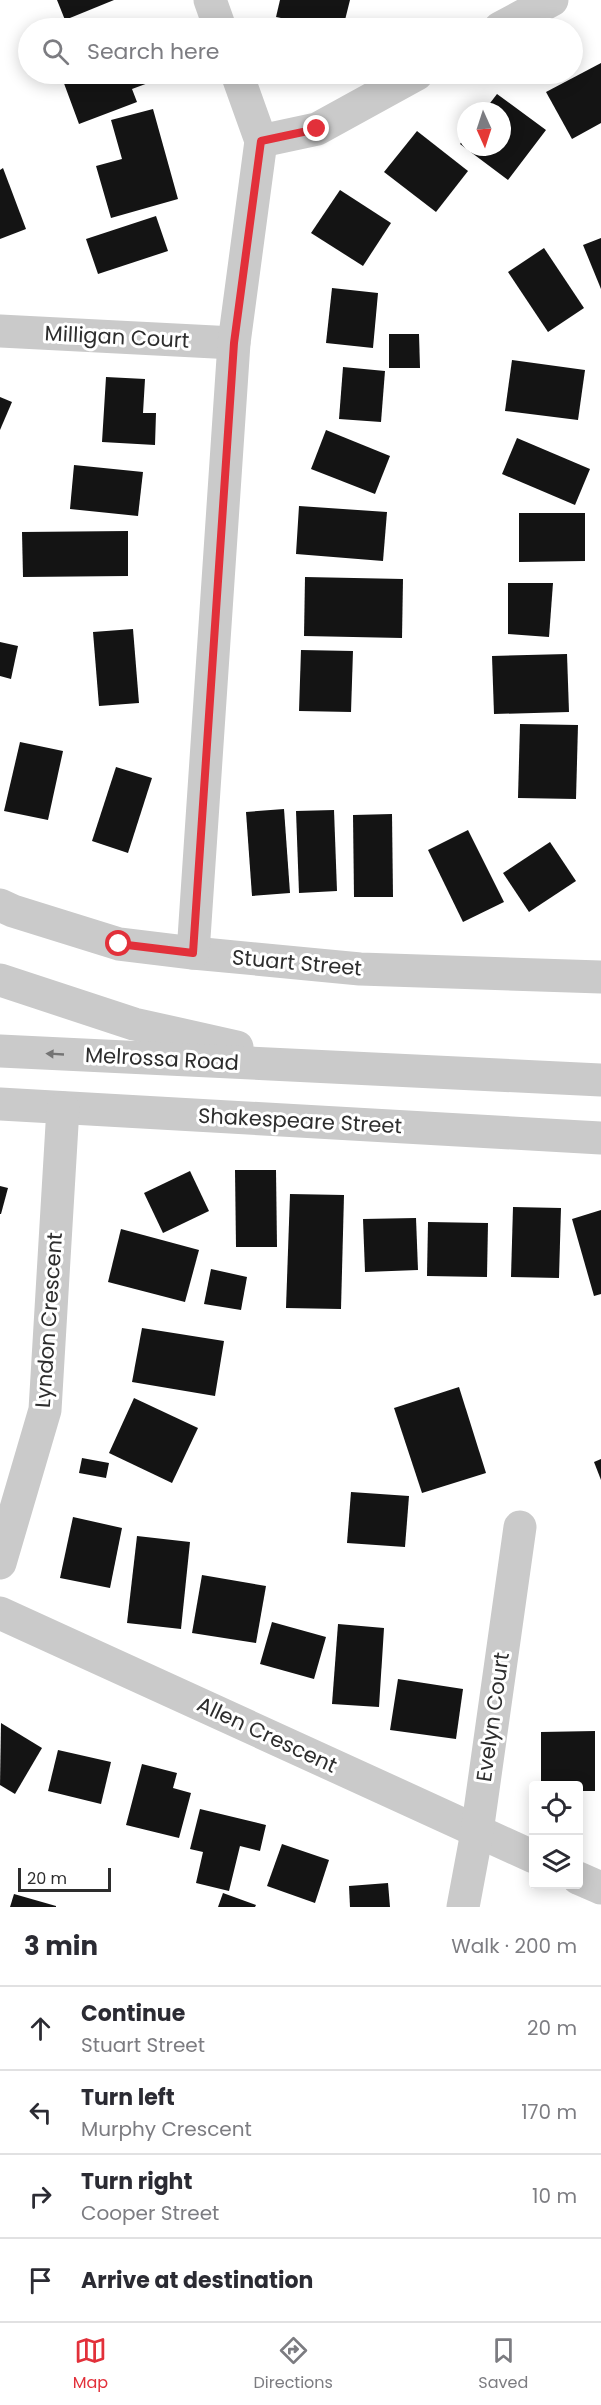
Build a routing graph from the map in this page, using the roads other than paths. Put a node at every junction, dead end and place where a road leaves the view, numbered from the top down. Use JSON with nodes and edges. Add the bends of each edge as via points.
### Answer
{"nodes":[{"id":1,"x":210,"y":0,"type":"edge"},
{"id":2,"x":552,"y":0,"type":"edge"},
{"id":3,"x":216,"y":18,"type":"edge"},
{"id":4,"x":519,"y":18,"type":"edge"},
{"id":5,"x":241,"y":84,"type":"edge"},
{"id":6,"x":399,"y":84,"type":"edge"},
{"id":7,"x":261,"y":141,"type":"junction"},
{"id":8,"x":0,"y":331,"type":"edge"},
{"id":9,"x":234,"y":343,"type":"junction"},
{"id":10,"x":0,"y":905,"type":"edge"},
{"id":11,"x":193,"y":953,"type":"junction"},
{"id":12,"x":601,"y":977,"type":"edge"},
{"id":13,"x":0,"y":980,"type":"edge"},
{"id":14,"x":0,"y":1051,"type":"edge"},
{"id":15,"x":324,"y":1067,"type":"junction"},
{"id":16,"x":601,"y":1080,"type":"edge"},
{"id":17,"x":0,"y":1104,"type":"edge"},
{"id":18,"x":63,"y":1108,"type":"junction"},
{"id":19,"x":601,"y":1138,"type":"edge"},
{"id":20,"x":520,"y":1527,"type":"dead end"},
{"id":21,"x":0,"y":1563,"type":"edge"},
{"id":22,"x":0,"y":1613,"type":"edge"},
{"id":23,"x":477,"y":1832,"type":"junction"},
{"id":24,"x":529,"y":1855,"type":"edge"},
{"id":25,"x":583,"y":1880,"type":"edge"},
{"id":26,"x":601,"y":1888,"type":"edge"},
{"id":27,"x":463,"y":1907,"type":"edge"}],
"edges":[{"from":1,"to":3,"type":"street"},
{"from":2,"to":4,"type":"street"},
{"from":5,"to":7,"type":"street"},
{"from":6,"to":7,"type":"street","via":[[317,129]]},
{"from":7,"to":9,"type":"street"},
{"from":8,"to":9,"type":"street","name":"Milligan Court"},
{"from":9,"to":11,"type":"street"},
{"from":10,"to":11,"type":"street","name":"Stuart Street","via":[[119,944]]},
{"from":11,"to":12,"type":"street","name":"Stuart Street","via":[[360,969]]},
{"from":13,"to":15,"type":"street","via":[[134,1024]]},
{"from":15,"to":14,"type":"street","name":"Melrossa Road","one_way":true},
{"from":15,"to":16,"type":"street"},
{"from":17,"to":18,"type":"street","name":"Shakespeare Street"},
{"from":18,"to":19,"type":"street","name":"Shakespeare Street"},
{"from":18,"to":21,"type":"street","name":"Lyndon Crescent","via":[[45,1410]]},
{"from":20,"to":23,"type":"street","name":"Evelyn Court"},
{"from":22,"to":23,"type":"street","name":"Allen Crescent"},
{"from":23,"to":24,"type":"street","name":"Allen Crescent"},
{"from":23,"to":27,"type":"street","name":"Evelyn Court"},
{"from":25,"to":26,"type":"street"}]}
